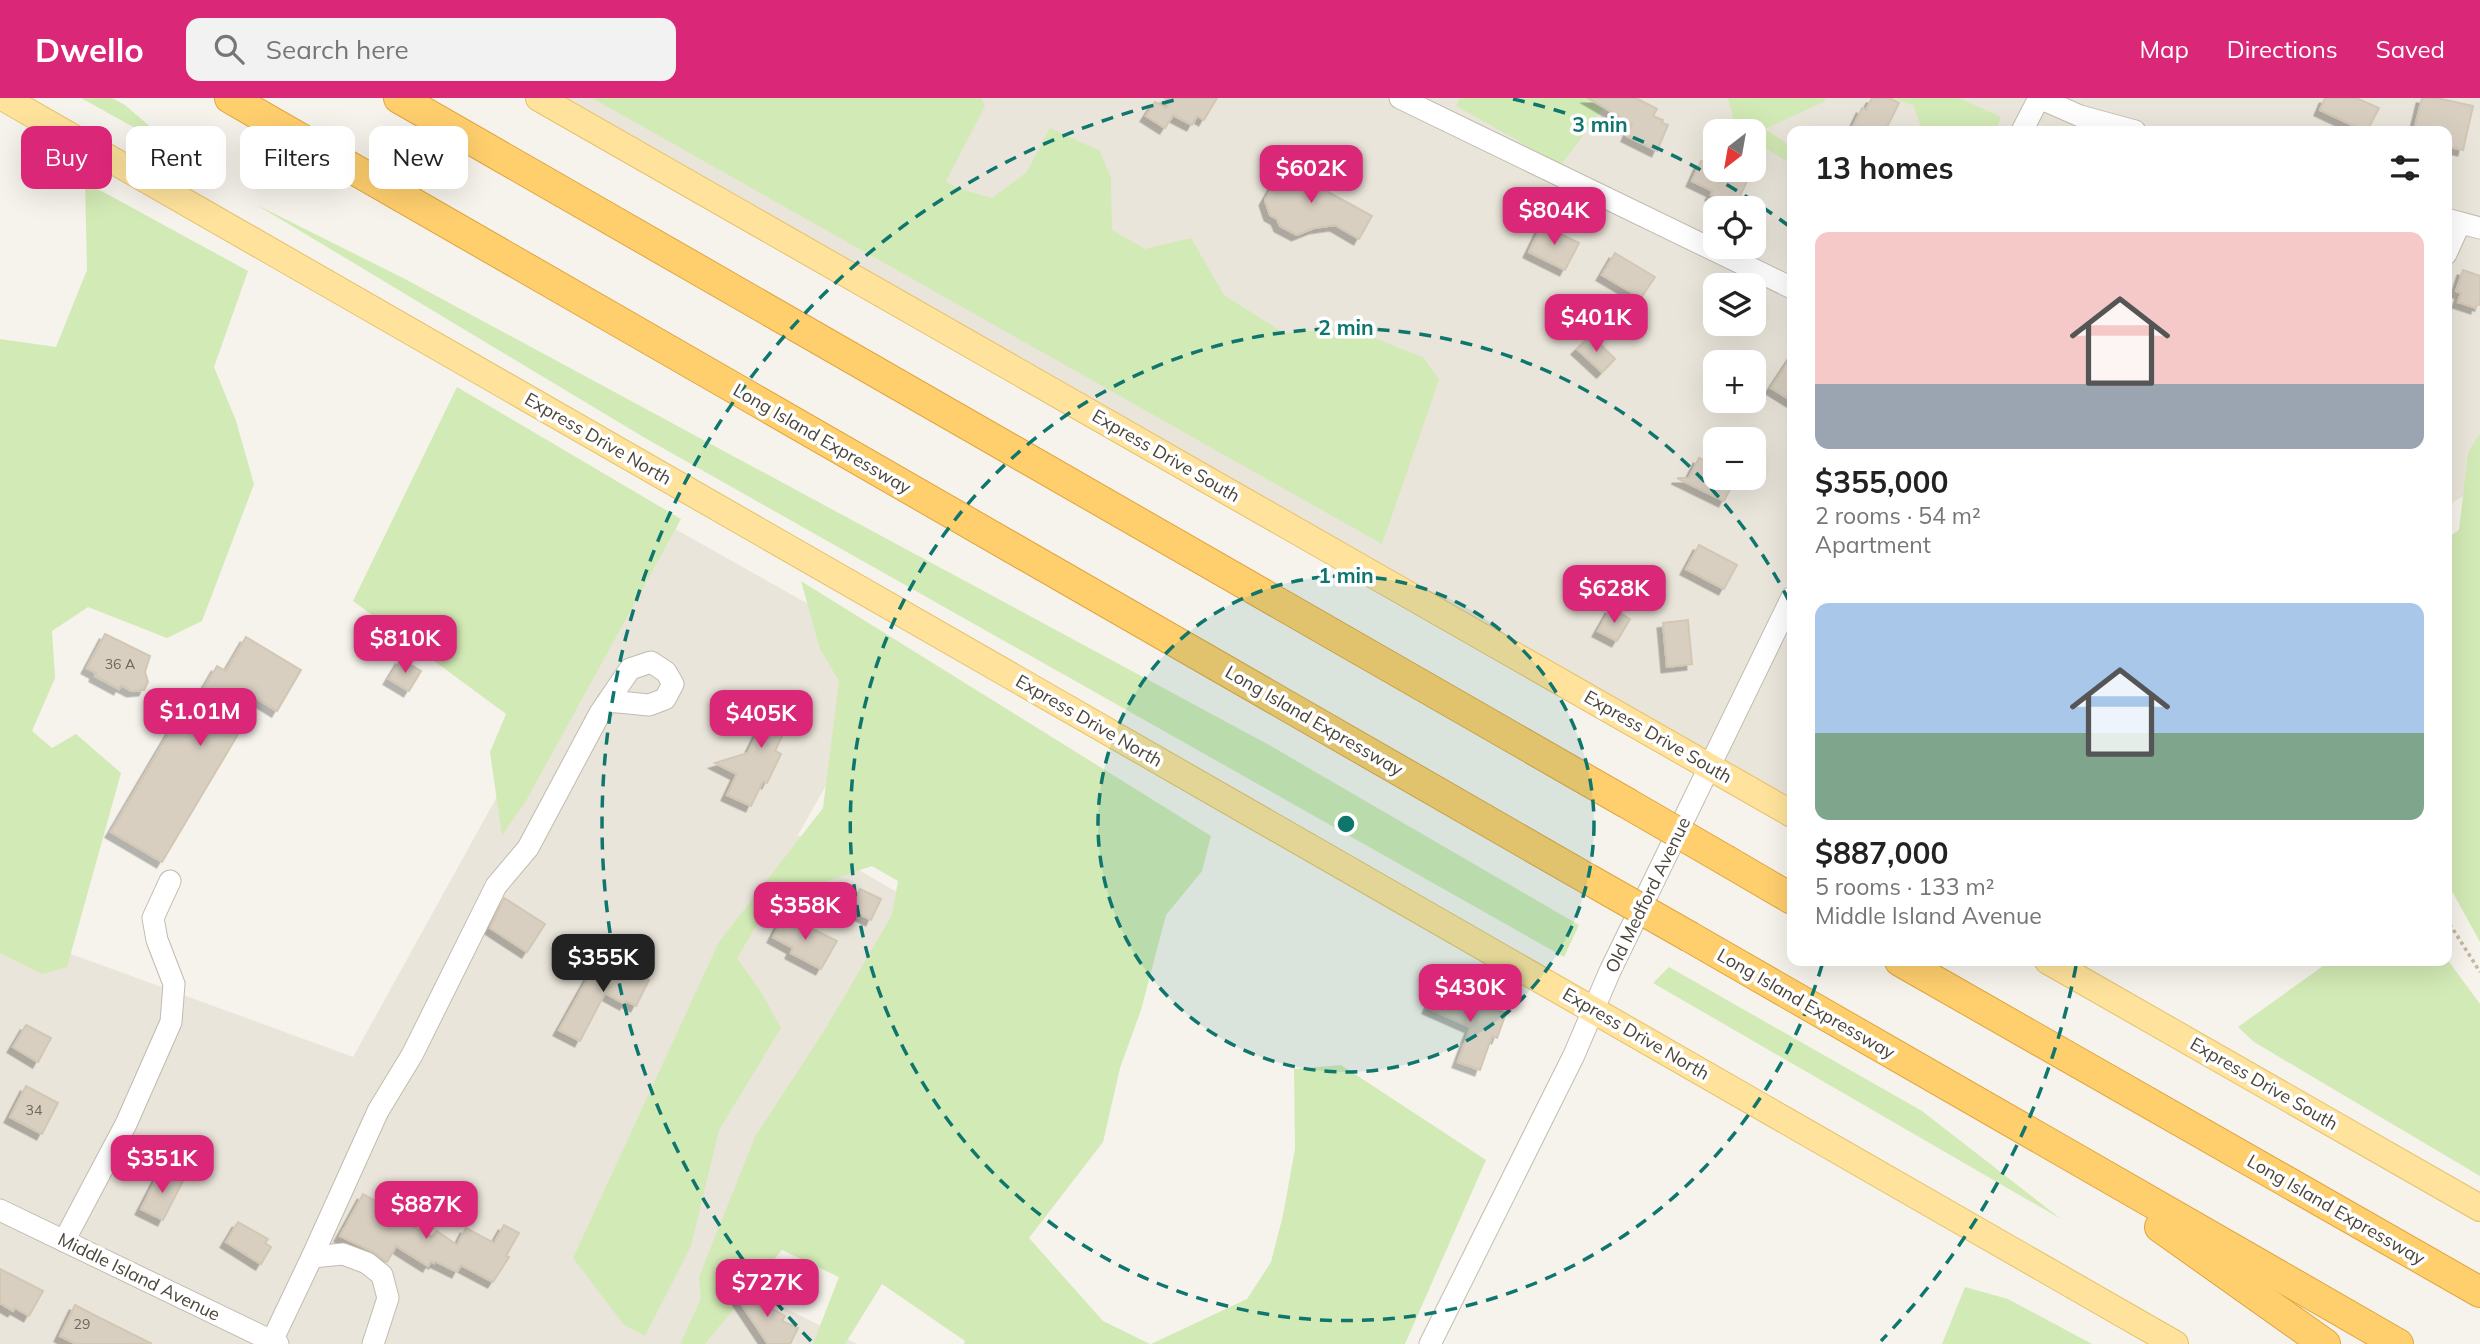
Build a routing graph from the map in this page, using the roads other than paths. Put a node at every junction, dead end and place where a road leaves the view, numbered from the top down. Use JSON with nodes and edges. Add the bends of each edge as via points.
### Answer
{"nodes":[{"id":1,"x":4,"y":98,"type":"edge"},
{"id":2,"x":230,"y":98,"type":"edge"},
{"id":3,"x":399,"y":98,"type":"edge"},
{"id":4,"x":539,"y":98,"type":"edge"},
{"id":5,"x":2039,"y":98,"type":"edge"},
{"id":6,"x":1403,"y":99,"type":"edge"},
{"id":7,"x":1434,"y":105,"type":"edge"},
{"id":8,"x":2025,"y":126,"type":"edge"},
{"id":9,"x":2117,"y":126,"type":"edge"},
{"id":10,"x":2462,"y":224,"type":"edge"},
{"id":11,"x":2452,"y":243,"type":"edge"},
{"id":12,"x":1787,"y":285,"type":"edge"},
{"id":13,"x":1787,"y":607,"type":"edge"},
{"id":14,"x":608,"y":701,"type":"dead end"},
{"id":15,"x":1710,"y":767,"type":"junction"},
{"id":16,"x":1787,"y":811,"type":"edge"},
{"id":17,"x":170,"y":881,"type":"dead end"},
{"id":18,"x":1787,"y":896,"type":"edge"},
{"id":19,"x":1909,"y":966,"type":"edge"},
{"id":20,"x":2058,"y":966,"type":"edge"},
{"id":21,"x":1594,"y":1010,"type":"junction"},
{"id":22,"x":2026,"y":1131,"type":"junction"},
{"id":23,"x":2308,"y":1194,"type":"junction"},
{"id":24,"x":2480,"y":1208,"type":"edge"},
{"id":25,"x":0,"y":1210,"type":"edge"},
{"id":26,"x":64,"y":1241,"type":"junction"},
{"id":27,"x":312,"y":1257,"type":"junction"},
{"id":28,"x":2480,"y":1268,"type":"edge"},
{"id":29,"x":2480,"y":1292,"type":"edge"},
{"id":30,"x":275,"y":1343,"type":"edge"},
{"id":31,"x":373,"y":1344,"type":"edge"},
{"id":32,"x":1430,"y":1344,"type":"edge"},
{"id":33,"x":2175,"y":1344,"type":"edge"},
{"id":34,"x":2325,"y":1344,"type":"edge"},
{"id":35,"x":2399,"y":1344,"type":"edge"}],
"edges":[{"from":1,"to":21,"type":"main road","name":"Express Drive North"},
{"from":2,"to":22,"type":"highway","name":"Long Island Expressway","bridge":true},
{"from":3,"to":18,"type":"highway","bridge":true},
{"from":4,"to":15,"type":"main road","name":"Express Drive South"},
{"from":5,"to":8,"type":"street"},
{"from":5,"to":9,"type":"street"},
{"from":6,"to":7,"type":"street"},
{"from":7,"to":12,"type":"street"},
{"from":10,"to":11,"type":"street"},
{"from":13,"to":15,"type":"street","name":"Old Medford Avenue"},
{"from":14,"to":27,"type":"street","via":[[528,848],[496,886],[412,1055],[378,1111]]},
{"from":15,"to":16,"type":"main road","name":"Express Drive South"},
{"from":15,"to":21,"type":"street","name":"Old Medford Avenue"},
{"from":17,"to":26,"type":"street","via":[[153,918],[174,984],[171,1022],[126,1124]]},
{"from":19,"to":23,"type":"highway","name":"Long Island Expressway"},
{"from":20,"to":24,"type":"main road","name":"Express Drive South"},
{"from":21,"to":32,"type":"street","name":"Old Medford Avenue"},
{"from":21,"to":33,"type":"main road","name":"Express Drive North"},
{"from":22,"to":34,"type":"highway"},
{"from":22,"to":35,"type":"highway","name":"Long Island Expressway"},
{"from":23,"to":28,"type":"highway"},
{"from":23,"to":29,"type":"highway","name":"Long Island Expressway"},
{"from":25,"to":26,"type":"street","name":"Middle Island Avenue"},
{"from":26,"to":30,"type":"street","name":"Middle Island Avenue"},
{"from":27,"to":30,"type":"street"},
{"from":27,"to":31,"type":"street","via":[[343,1254],[382,1275],[388,1298]]}]}
